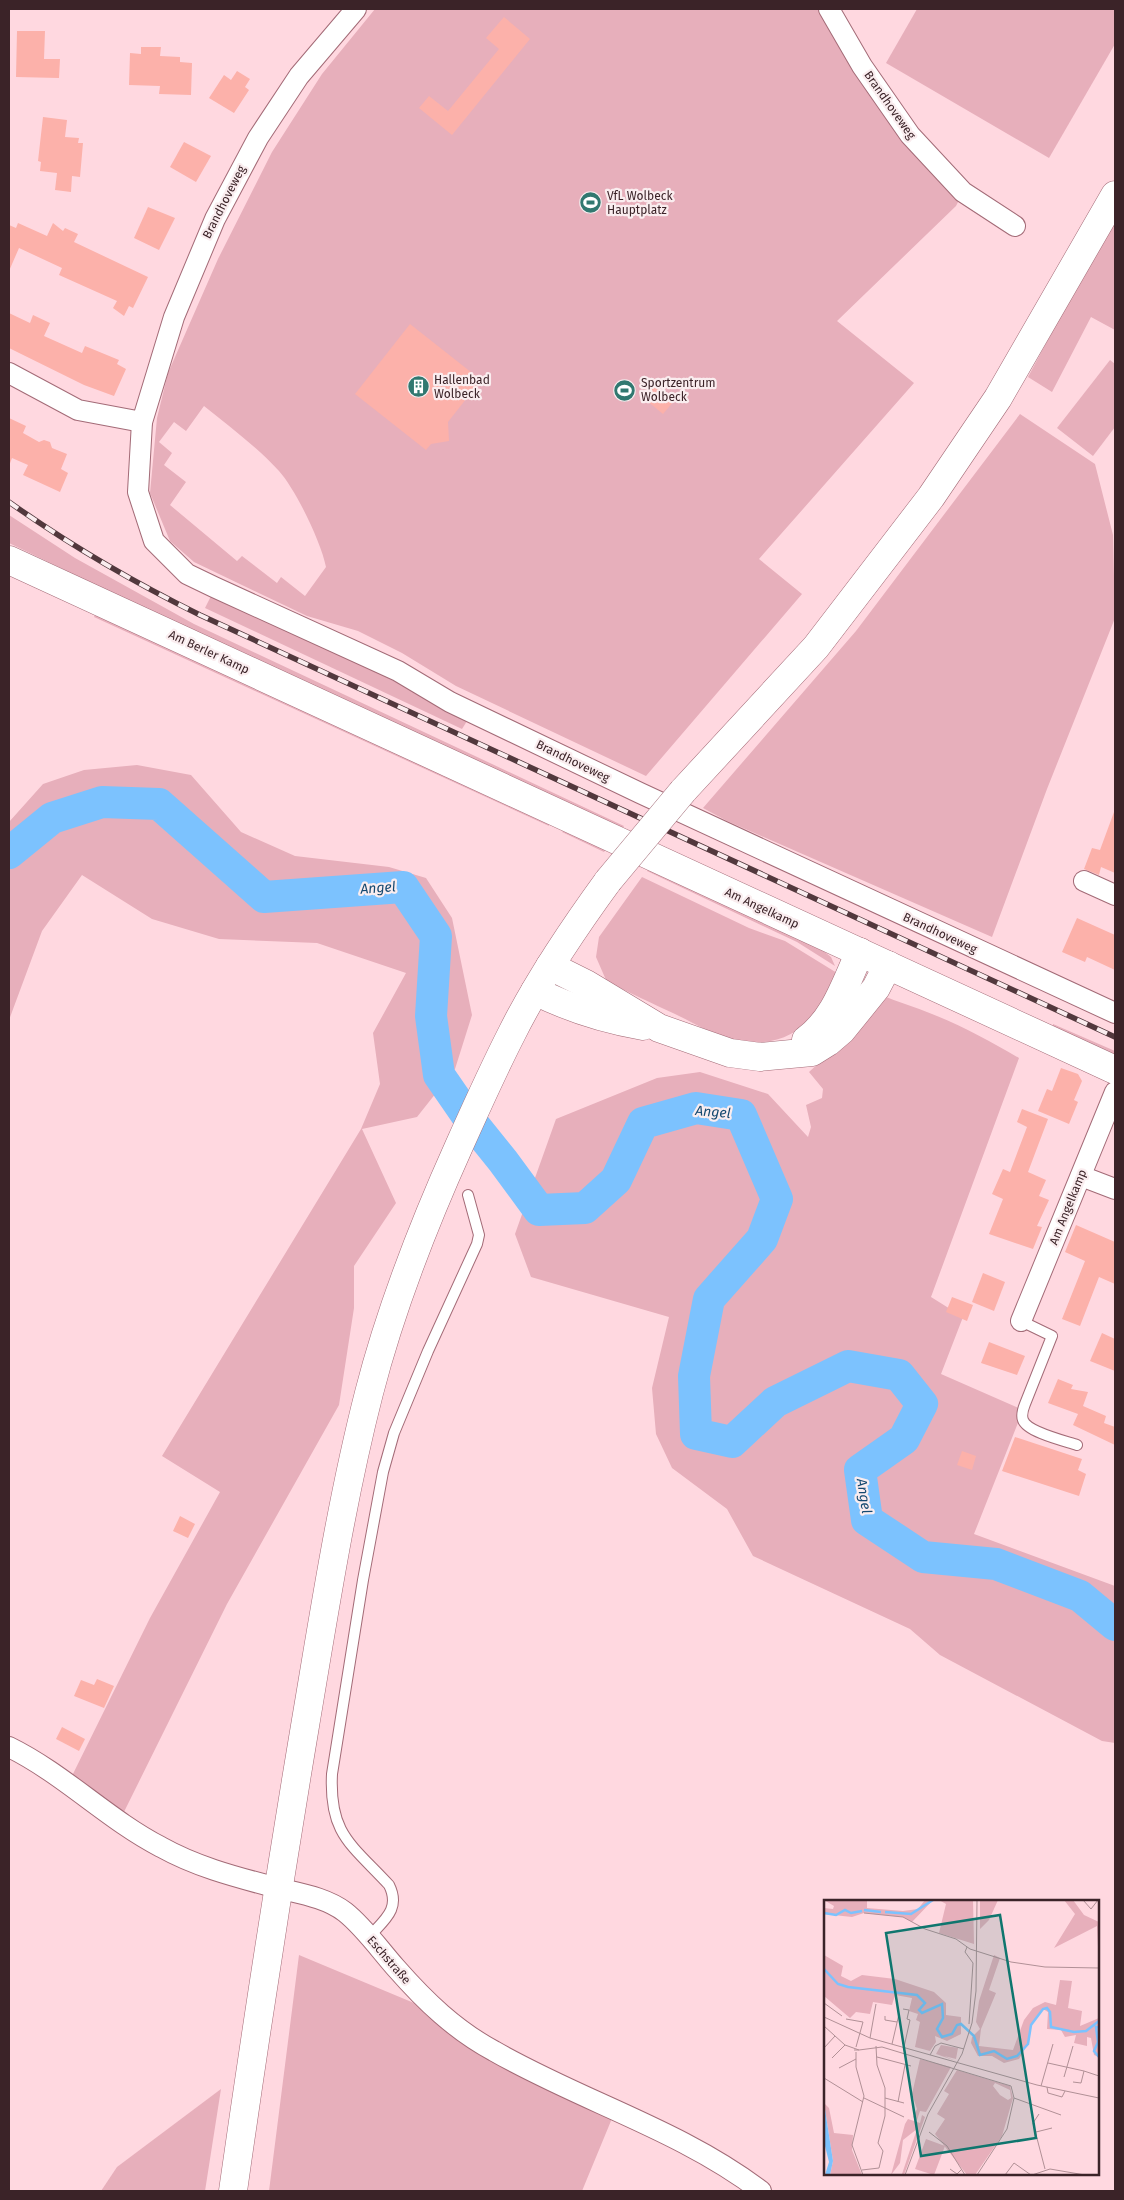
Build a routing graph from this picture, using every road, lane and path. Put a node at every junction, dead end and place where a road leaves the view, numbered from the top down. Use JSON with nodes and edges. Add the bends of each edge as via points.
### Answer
{"nodes":[{"id":1,"x":356,"y":9,"type":"edge"},
{"id":2,"x":829,"y":9,"type":"edge"},
{"id":3,"x":1115,"y":195,"type":"edge"},
{"id":4,"x":1015,"y":226,"type":"dead end"},
{"id":5,"x":9,"y":373,"type":"edge"},
{"id":6,"x":142,"y":422,"type":"junction"},
{"id":7,"x":9,"y":560,"type":"edge"},
{"id":8,"x":410,"y":745,"type":"joint"},
{"id":9,"x":1084,"y":880,"type":"dead end"},
{"id":10,"x":1115,"y":895,"type":"edge"},
{"id":11,"x":860,"y":952,"type":"junction"},
{"id":12,"x":888,"y":965,"type":"junction"},
{"id":13,"x":550,"y":966,"type":"junction"},
{"id":14,"x":535,"y":992,"type":"junction"},
{"id":15,"x":1115,"y":1013,"type":"edge"},
{"id":16,"x":659,"y":1028,"type":"junction"},
{"id":17,"x":795,"y":1053,"type":"junction"},
{"id":18,"x":1115,"y":1070,"type":"edge"},
{"id":19,"x":1115,"y":1092,"type":"edge"},
{"id":20,"x":1081,"y":1176,"type":"junction"},
{"id":21,"x":1115,"y":1189,"type":"edge"},
{"id":22,"x":468,"y":1195,"type":"dead end"},
{"id":23,"x":1021,"y":1321,"type":"joint"},
{"id":24,"x":1077,"y":1445,"type":"dead end"},
{"id":25,"x":9,"y":1747,"type":"edge"},
{"id":26,"x":279,"y":1889,"type":"junction"},
{"id":27,"x":369,"y":1937,"type":"junction"},
{"id":28,"x":234,"y":2191,"type":"edge"},
{"id":29,"x":761,"y":2191,"type":"edge"}],
"edges":[{"from":1,"to":6,"type":"street","name":"Brandhoveweg","via":[[299,76],[258,138],[215,219],[174,317]]},
{"from":2,"to":4,"type":"street","name":"Brandhoveweg","via":[[862,66],[910,135],[963,192]]},
{"from":3,"to":13,"type":"main road","bridge":true,"via":[[998,398],[932,497],[816,647],[683,790],[608,881]]},
{"from":5,"to":6,"type":"street","via":[[78,410]]},
{"from":6,"to":15,"type":"street","name":"Brandhoveweg","via":[[138,492],[154,541],[187,574],[398,671],[450,702],[640,793]]},
{"from":7,"to":8,"type":"main road","name":"Am Berler Kamp"},
{"from":8,"to":11,"type":"main road","name":"Am Angelkamp"},
{"from":9,"to":10,"type":"street"},
{"from":11,"to":12,"type":"main road","name":"Am Angelkamp"},
{"from":11,"to":17,"type":"main road","via":[[831,1015]]},
{"from":12,"to":17,"type":"main road","via":[[876,988],[842,1030],[812,1052]]},
{"from":12,"to":18,"type":"main road","name":"Am Angelkamp"},
{"from":13,"to":14,"type":"main road"},
{"from":13,"to":16,"type":"main road"},
{"from":14,"to":16,"type":"main road","via":[[567,1008],[614,1021]]},
{"from":14,"to":26,"type":"main road","via":[[510,1035],[432,1206],[395,1303],[370,1390],[344,1498]]},
{"from":16,"to":17,"type":"main road","via":[[739,1055],[770,1057]]},
{"from":19,"to":20,"type":"street","name":"Am Angelkamp"},
{"from":20,"to":21,"type":"street"},
{"from":20,"to":23,"type":"street","name":"Am Angelkamp"},
{"from":22,"to":27,"type":"lane","via":[[479,1235],[477,1244],[424,1360],[394,1434],[383,1472],[332,1774],[334,1817],[342,1834],[393,1892],[389,1914]]},
{"from":23,"to":24,"type":"lane","via":[[1052,1336],[1024,1404],[1023,1422],[1030,1428]]},
{"from":25,"to":26,"type":"street","name":"Eschstraße","via":[[161,1847],[200,1866]]},
{"from":26,"to":27,"type":"street","name":"Eschstraße","via":[[319,1899],[345,1912]]},
{"from":26,"to":28,"type":"main road"},
{"from":27,"to":29,"type":"street","name":"Eschstraße","via":[[434,2009],[493,2051],[661,2131],[739,2174]]}]}
